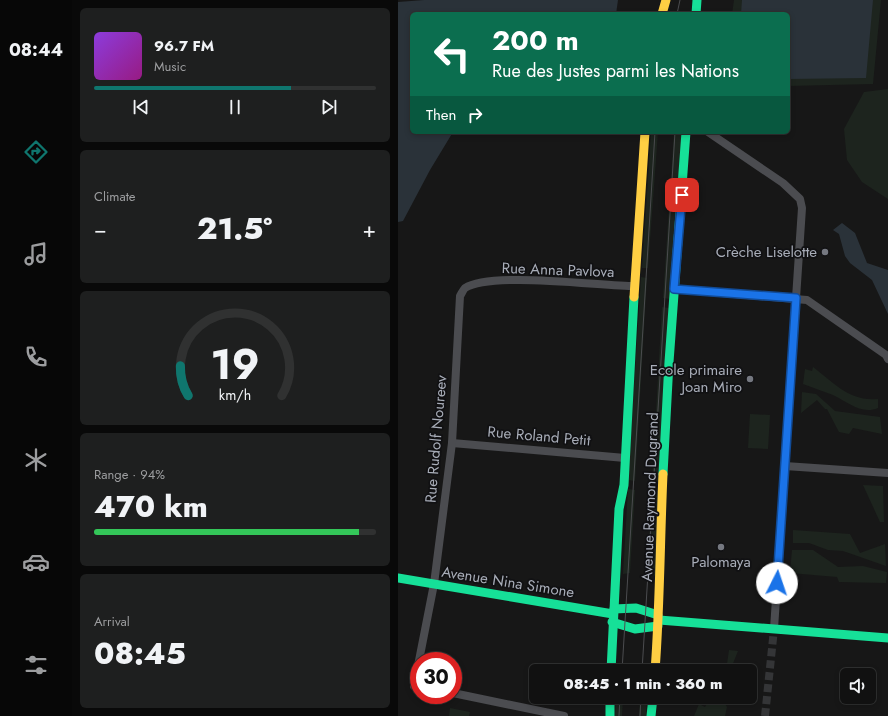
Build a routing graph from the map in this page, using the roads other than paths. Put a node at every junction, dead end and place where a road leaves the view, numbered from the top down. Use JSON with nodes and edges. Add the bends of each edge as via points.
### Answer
{"nodes":[{"id":1,"x":666,"y":0,"type":"edge"},
{"id":2,"x":697,"y":0,"type":"edge"},
{"id":3,"x":663,"y":12,"type":"edge"},
{"id":4,"x":696,"y":12,"type":"edge"},
{"id":5,"x":645,"y":134,"type":"edge"},
{"id":6,"x":686,"y":134,"type":"edge"},
{"id":7,"x":711,"y":134,"type":"edge"},
{"id":8,"x":635,"y":286,"type":"junction"},
{"id":9,"x":674,"y":289,"type":"junction"},
{"id":10,"x":460,"y":296,"type":"joint"},
{"id":11,"x":796,"y":298,"type":"junction"},
{"id":12,"x":888,"y":359,"type":"edge"},
{"id":13,"x":452,"y":443,"type":"junction"},
{"id":14,"x":625,"y":458,"type":"junction"},
{"id":15,"x":785,"y":466,"type":"junction"},
{"id":16,"x":888,"y":473,"type":"edge"},
{"id":17,"x":398,"y":578,"type":"edge"},
{"id":18,"x":434,"y":584,"type":"junction"},
{"id":19,"x":613,"y":615,"type":"junction"},
{"id":20,"x":658,"y":620,"type":"junction"},
{"id":21,"x":774,"y":629,"type":"junction"},
{"id":22,"x":888,"y":638,"type":"edge"},
{"id":23,"x":421,"y":652,"type":"edge"},
{"id":24,"x":611,"y":664,"type":"edge"},
{"id":25,"x":655,"y":664,"type":"edge"},
{"id":26,"x":462,"y":696,"type":"edge"},
{"id":27,"x":610,"y":704,"type":"edge"},
{"id":28,"x":652,"y":704,"type":"edge"},
{"id":29,"x":564,"y":716,"type":"edge"},
{"id":30,"x":610,"y":716,"type":"edge"},
{"id":31,"x":651,"y":716,"type":"edge"}],
"edges":[{"from":1,"to":3,"type":"main road"},
{"from":2,"to":4,"type":"main road"},
{"from":5,"to":8,"type":"main road","name":"Avenue Raymond Dugrand"},
{"from":6,"to":9,"type":"main road","name":"Avenue Raymond Dugrand"},
{"from":7,"to":11,"type":"street","via":[[783,183],[800,199],[802,222]]},
{"from":8,"to":10,"type":"street","name":"Rue Anna Pavlova","via":[[548,280],[501,281],[475,284],[464,289]]},
{"from":8,"to":14,"type":"main road","name":"Avenue Raymond Dugrand"},
{"from":9,"to":11,"type":"street"},
{"from":9,"to":20,"type":"main road","name":"Avenue Raymond Dugrand"},
{"from":10,"to":13,"type":"street","name":"Rue Rudolf Noureev"},
{"from":11,"to":12,"type":"street","via":[[807,300],[886,355]]},
{"from":11,"to":15,"type":"street"},
{"from":13,"to":14,"type":"street","name":"Rue Roland Petit"},
{"from":13,"to":18,"type":"street","name":"Rue Rudolf Noureev"},
{"from":14,"to":19,"type":"main road","name":"Avenue Raymond Dugrand"},
{"from":15,"to":16,"type":"street"},
{"from":15,"to":21,"type":"street"},
{"from":17,"to":18,"type":"main road","name":"Avenue Nina Simone"},
{"from":18,"to":19,"type":"main road","name":"Avenue Nina Simone"},
{"from":18,"to":23,"type":"street","name":"Rue Rudolf Noureev"},
{"from":19,"to":20,"type":"main road","via":[[636,608]]},
{"from":19,"to":20,"type":"main road","via":[[635,629]]},
{"from":19,"to":24,"type":"main road"},
{"from":20,"to":21,"type":"main road"},
{"from":20,"to":25,"type":"main road","name":"Avenue Raymond Dugrand"},
{"from":21,"to":22,"type":"main road"},
{"from":26,"to":29,"type":"street"},
{"from":27,"to":30,"type":"main road"},
{"from":28,"to":31,"type":"main road"}]}
